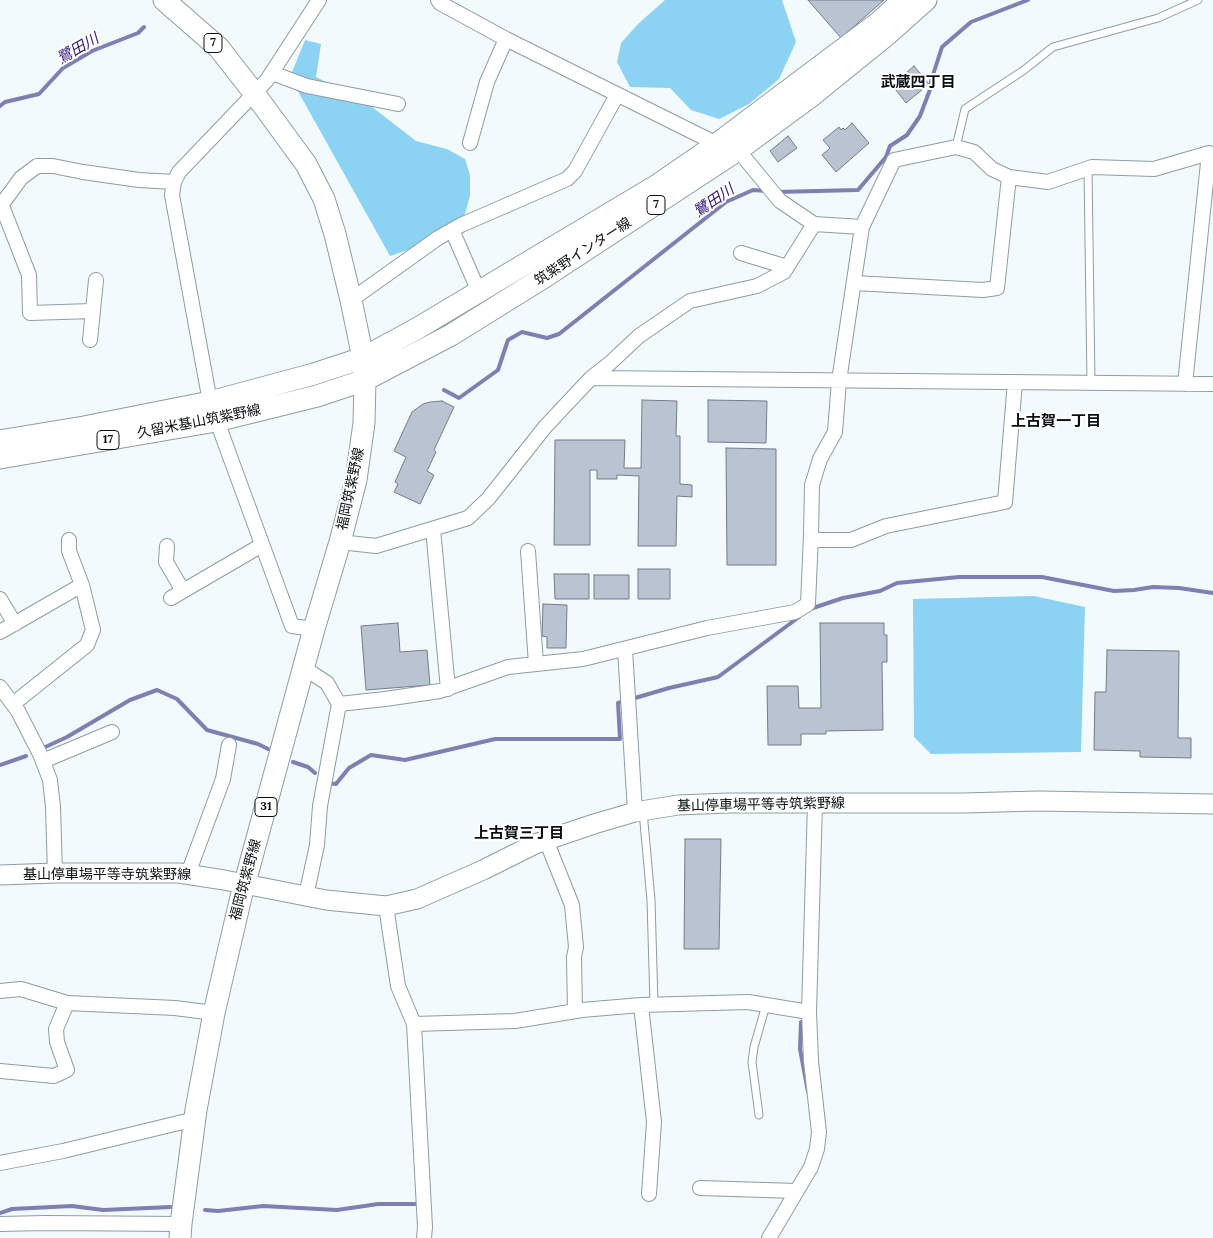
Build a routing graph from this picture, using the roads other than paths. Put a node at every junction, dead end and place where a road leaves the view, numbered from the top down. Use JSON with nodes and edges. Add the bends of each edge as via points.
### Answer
{"nodes":[{"id":1,"x":164,"y":0,"type":"edge"},
{"id":2,"x":318,"y":0,"type":"edge"},
{"id":3,"x":438,"y":0,"type":"edge"},
{"id":4,"x":903,"y":0,"type":"edge"},
{"id":5,"x":926,"y":0,"type":"edge"},
{"id":6,"x":1198,"y":0,"type":"edge"},
{"id":7,"x":506,"y":39,"type":"junction"},
{"id":8,"x":272,"y":73,"type":"junction"},
{"id":9,"x":254,"y":93,"type":"junction"},
{"id":10,"x":617,"y":95,"type":"junction"},
{"id":11,"x":398,"y":104,"type":"dead end"},
{"id":12,"x":470,"y":143,"type":"dead end"},
{"id":13,"x":717,"y":144,"type":"junction"},
{"id":14,"x":956,"y":147,"type":"junction"},
{"id":15,"x":738,"y":150,"type":"junction"},
{"id":16,"x":1088,"y":168,"type":"junction"},
{"id":17,"x":1010,"y":177,"type":"junction"},
{"id":18,"x":174,"y":182,"type":"junction"},
{"id":19,"x":1,"y":206,"type":"edge"},
{"id":20,"x":814,"y":224,"type":"junction"},
{"id":21,"x":862,"y":227,"type":"junction"},
{"id":22,"x":452,"y":230,"type":"junction"},
{"id":23,"x":741,"y":253,"type":"dead end"},
{"id":24,"x":787,"y":267,"type":"junction"},
{"id":25,"x":96,"y":280,"type":"dead end"},
{"id":26,"x":854,"y":283,"type":"junction"},
{"id":27,"x":479,"y":292,"type":"junction"},
{"id":28,"x":352,"y":300,"type":"junction"},
{"id":29,"x":92,"y":310,"type":"junction"},
{"id":30,"x":90,"y":340,"type":"dead end"},
{"id":31,"x":363,"y":358,"type":"junction"},
{"id":32,"x":591,"y":378,"type":"junction"},
{"id":33,"x":365,"y":380,"type":"junction"},
{"id":34,"x":839,"y":381,"type":"junction"},
{"id":35,"x":1015,"y":382,"type":"junction"},
{"id":36,"x":1091,"y":383,"type":"junction"},
{"id":37,"x":1185,"y":384,"type":"junction"},
{"id":38,"x":1213,"y":384,"type":"edge"},
{"id":39,"x":213,"y":412,"type":"junction"},
{"id":40,"x":0,"y":441,"type":"edge"},
{"id":41,"x":0,"y":458,"type":"edge"},
{"id":42,"x":433,"y":530,"type":"junction"},
{"id":43,"x":69,"y":540,"type":"dead end"},
{"id":44,"x":811,"y":540,"type":"junction"},
{"id":45,"x":340,"y":542,"type":"junction"},
{"id":46,"x":262,"y":545,"type":"junction"},
{"id":47,"x":167,"y":546,"type":"dead end"},
{"id":48,"x":528,"y":551,"type":"dead end"},
{"id":49,"x":82,"y":584,"type":"junction"},
{"id":50,"x":183,"y":590,"type":"junction"},
{"id":51,"x":171,"y":598,"type":"dead end"},
{"id":52,"x":0,"y":599,"type":"edge"},
{"id":53,"x":15,"y":624,"type":"junction"},
{"id":54,"x":314,"y":628,"type":"junction"},
{"id":55,"x":0,"y":632,"type":"edge"},
{"id":56,"x":625,"y":649,"type":"junction"},
{"id":57,"x":536,"y":664,"type":"junction"},
{"id":58,"x":304,"y":668,"type":"junction"},
{"id":59,"x":0,"y":687,"type":"edge"},
{"id":60,"x":448,"y":689,"type":"junction"},
{"id":61,"x":13,"y":704,"type":"junction"},
{"id":62,"x":339,"y":704,"type":"junction"},
{"id":63,"x":112,"y":732,"type":"dead end"},
{"id":64,"x":229,"y":745,"type":"dead end"},
{"id":65,"x":43,"y":761,"type":"junction"},
{"id":66,"x":815,"y":803,"type":"junction"},
{"id":67,"x":1213,"y":804,"type":"edge"},
{"id":68,"x":639,"y":812,"type":"junction"},
{"id":69,"x":546,"y":840,"type":"junction"},
{"id":70,"x":55,"y":873,"type":"junction"},
{"id":71,"x":188,"y":874,"type":"junction"},
{"id":72,"x":0,"y":875,"type":"edge"},
{"id":73,"x":244,"y":884,"type":"junction"},
{"id":74,"x":306,"y":896,"type":"junction"},
{"id":75,"x":386,"y":906,"type":"junction"},
{"id":76,"x":0,"y":991,"type":"edge"},
{"id":77,"x":67,"y":1004,"type":"junction"},
{"id":78,"x":647,"y":1004,"type":"junction"},
{"id":79,"x":766,"y":1005,"type":"junction"},
{"id":80,"x":575,"y":1012,"type":"junction"},
{"id":81,"x":810,"y":1012,"type":"junction"},
{"id":82,"x":214,"y":1013,"type":"junction"},
{"id":83,"x":414,"y":1024,"type":"junction"},
{"id":84,"x":0,"y":1071,"type":"edge"},
{"id":85,"x":759,"y":1115,"type":"dead end"},
{"id":86,"x":195,"y":1119,"type":"junction"},
{"id":87,"x":0,"y":1163,"type":"edge"},
{"id":88,"x":700,"y":1188,"type":"dead end"},
{"id":89,"x":797,"y":1191,"type":"junction"},
{"id":90,"x":649,"y":1194,"type":"dead end"},
{"id":91,"x":0,"y":1224,"type":"edge"},
{"id":92,"x":181,"y":1231,"type":"edge"},
{"id":93,"x":424,"y":1238,"type":"edge"},
{"id":94,"x":769,"y":1238,"type":"edge"}],
"edges":[{"from":1,"to":9,"type":"main road","number":"7","via":[[219,48]]},
{"from":2,"to":8,"type":"street"},
{"from":3,"to":7,"type":"street"},
{"from":4,"to":13,"type":"main road","name":"筑紫野インター線","number":"7","via":[[878,23]]},
{"from":5,"to":15,"type":"main road","name":"筑紫野インター線","number":"7","via":[[810,97]]},
{"from":6,"to":14,"type":"lane","via":[[1158,18],[1052,46],[1024,70],[965,109]]},
{"from":7,"to":10,"type":"street"},
{"from":7,"to":12,"type":"street","via":[[487,82]]},
{"from":8,"to":9,"type":"street"},
{"from":8,"to":11,"type":"street","via":[[307,86]]},
{"from":9,"to":18,"type":"street","via":[[179,172]]},
{"from":9,"to":28,"type":"main road","number":"7","via":[[306,164],[324,199]]},
{"from":10,"to":13,"type":"street"},
{"from":10,"to":22,"type":"street","via":[[575,171],[567,179]]},
{"from":13,"to":27,"type":"main road","name":"筑紫野インター線","number":"7","via":[[659,184]]},
{"from":14,"to":17,"type":"street","via":[[974,152],[992,169]]},
{"from":14,"to":21,"type":"street","via":[[894,160]]},
{"from":15,"to":20,"type":"street","via":[[780,201]]},
{"from":15,"to":33,"type":"main road","name":"筑紫野インター線","number":"7","via":[[451,335]]},
{"from":16,"to":17,"type":"street","via":[[1048,182]]},
{"from":16,"to":36,"type":"lane"},
{"from":16,"to":37,"type":"street","via":[[1154,169],[1209,153]]},
{"from":17,"to":26,"type":"street","via":[[996,288]]},
{"from":18,"to":19,"type":"street","via":[[37,166],[21,178]]},
{"from":18,"to":39,"type":"street","via":[[172,196]]},
{"from":19,"to":29,"type":"street","via":[[30,275],[30,313]]},
{"from":20,"to":21,"type":"street"},
{"from":20,"to":24,"type":"street"},
{"from":21,"to":26,"type":"street"},
{"from":22,"to":27,"type":"street"},
{"from":22,"to":28,"type":"street"},
{"from":23,"to":24,"type":"street"},
{"from":24,"to":32,"type":"street","via":[[784,272],[757,286],[690,301],[639,336]]},
{"from":25,"to":29,"type":"street"},
{"from":26,"to":34,"type":"street"},
{"from":27,"to":31,"type":"main road","name":"筑紫野インター線","number":"7"},
{"from":28,"to":31,"type":"main road","number":"7"},
{"from":29,"to":30,"type":"street"},
{"from":31,"to":33,"type":"main road","number":"7"},
{"from":31,"to":39,"type":"main road","name":"久留米基山筑紫野線","number":"17"},
{"from":32,"to":34,"type":"street"},
{"from":32,"to":42,"type":"street","via":[[545,426],[488,499],[468,518]]},
{"from":33,"to":39,"type":"main road","name":"久留米基山筑紫野線","number":"17","via":[[317,396]]},
{"from":33,"to":45,"type":"main road","name":"福岡筑紫野線","number":"31","via":[[364,423],[356,480]]},
{"from":34,"to":35,"type":"street"},
{"from":34,"to":44,"type":"street","via":[[835,432],[820,459],[812,485]]},
{"from":35,"to":36,"type":"street"},
{"from":35,"to":44,"type":"street","via":[[1005,502],[886,526],[851,540]]},
{"from":36,"to":37,"type":"street"},
{"from":37,"to":38,"type":"street"},
{"from":39,"to":40,"type":"main road","name":"久留米基山筑紫野線","number":"17","via":[[84,427]]},
{"from":39,"to":41,"type":"main road","name":"久留米基山筑紫野線","number":"17"},
{"from":39,"to":46,"type":"street"},
{"from":42,"to":45,"type":"street","via":[[376,546]]},
{"from":42,"to":60,"type":"street"},
{"from":43,"to":49,"type":"street","via":[[69,551]]},
{"from":44,"to":56,"type":"street","via":[[808,604],[795,612],[707,628]]},
{"from":45,"to":54,"type":"main road","name":"福岡筑紫野線","number":"31"},
{"from":46,"to":50,"type":"street"},
{"from":46,"to":54,"type":"street","via":[[292,626]]},
{"from":47,"to":50,"type":"street","via":[[166,562]]},
{"from":48,"to":57,"type":"street"},
{"from":49,"to":53,"type":"street"},
{"from":49,"to":61,"type":"street","via":[[93,630],[86,645]]},
{"from":50,"to":51,"type":"street"},
{"from":52,"to":53,"type":"street"},
{"from":53,"to":55,"type":"street"},
{"from":54,"to":58,"type":"main road","name":"福岡筑紫野線","number":"31"},
{"from":56,"to":57,"type":"street","via":[[583,659]]},
{"from":56,"to":68,"type":"street"},
{"from":57,"to":60,"type":"street","via":[[508,667]]},
{"from":58,"to":62,"type":"street","via":[[327,682]]},
{"from":58,"to":73,"type":"main road","name":"福岡筑紫野線","number":"31"},
{"from":59,"to":61,"type":"street"},
{"from":60,"to":62,"type":"street"},
{"from":61,"to":65,"type":"street"},
{"from":62,"to":74,"type":"street"},
{"from":63,"to":65,"type":"street"},
{"from":64,"to":71,"type":"street","via":[[223,779]]},
{"from":65,"to":70,"type":"street","via":[[50,780],[53,807]]},
{"from":66,"to":67,"type":"main road","name":"基山停車場平等寺筑紫野線","via":[[1038,801]]},
{"from":66,"to":68,"type":"main road","name":"基山停車場平等寺筑紫野線","via":[[678,805]]},
{"from":66,"to":81,"type":"street"},
{"from":68,"to":69,"type":"main road","name":"基山停車場平等寺筑紫野線"},
{"from":68,"to":78,"type":"lane","via":[[651,900]]},
{"from":69,"to":75,"type":"main road","name":"基山停車場平等寺筑紫野線","via":[[416,899]]},
{"from":69,"to":80,"type":"street","via":[[572,905],[576,948]]},
{"from":70,"to":71,"type":"main road","name":"基山停車場平等寺筑紫野線"},
{"from":70,"to":72,"type":"main road","name":"基山停車場平等寺筑紫野線"},
{"from":71,"to":73,"type":"main road","name":"基山停車場平等寺筑紫野線"},
{"from":73,"to":74,"type":"main road","name":"基山停車場平等寺筑紫野線"},
{"from":73,"to":82,"type":"main road","name":"福岡筑紫野線","number":"31"},
{"from":74,"to":75,"type":"main road","name":"基山停車場平等寺筑紫野線"},
{"from":75,"to":83,"type":"street","via":[[398,986]]},
{"from":76,"to":77,"type":"street","via":[[22,989]]},
{"from":77,"to":82,"type":"street","via":[[175,1008]]},
{"from":77,"to":84,"type":"street","via":[[56,1029],[67,1070],[54,1076]]},
{"from":78,"to":79,"type":"street","via":[[748,1002]]},
{"from":78,"to":80,"type":"street"},
{"from":78,"to":90,"type":"street","via":[[654,1122]]},
{"from":79,"to":81,"type":"street"},
{"from":79,"to":85,"type":"lane","via":[[752,1062]]},
{"from":80,"to":83,"type":"street","via":[[515,1021]]},
{"from":81,"to":89,"type":"street","via":[[810,1062],[819,1132],[811,1166]]},
{"from":82,"to":86,"type":"main road","name":"福岡筑紫野線","number":"31"},
{"from":83,"to":93,"type":"street"},
{"from":86,"to":87,"type":"street"},
{"from":86,"to":92,"type":"main road","name":"福岡筑紫野線","number":"31"},
{"from":88,"to":89,"type":"street"},
{"from":89,"to":94,"type":"street"},
{"from":91,"to":92,"type":"street","via":[[45,1222]]}]}
